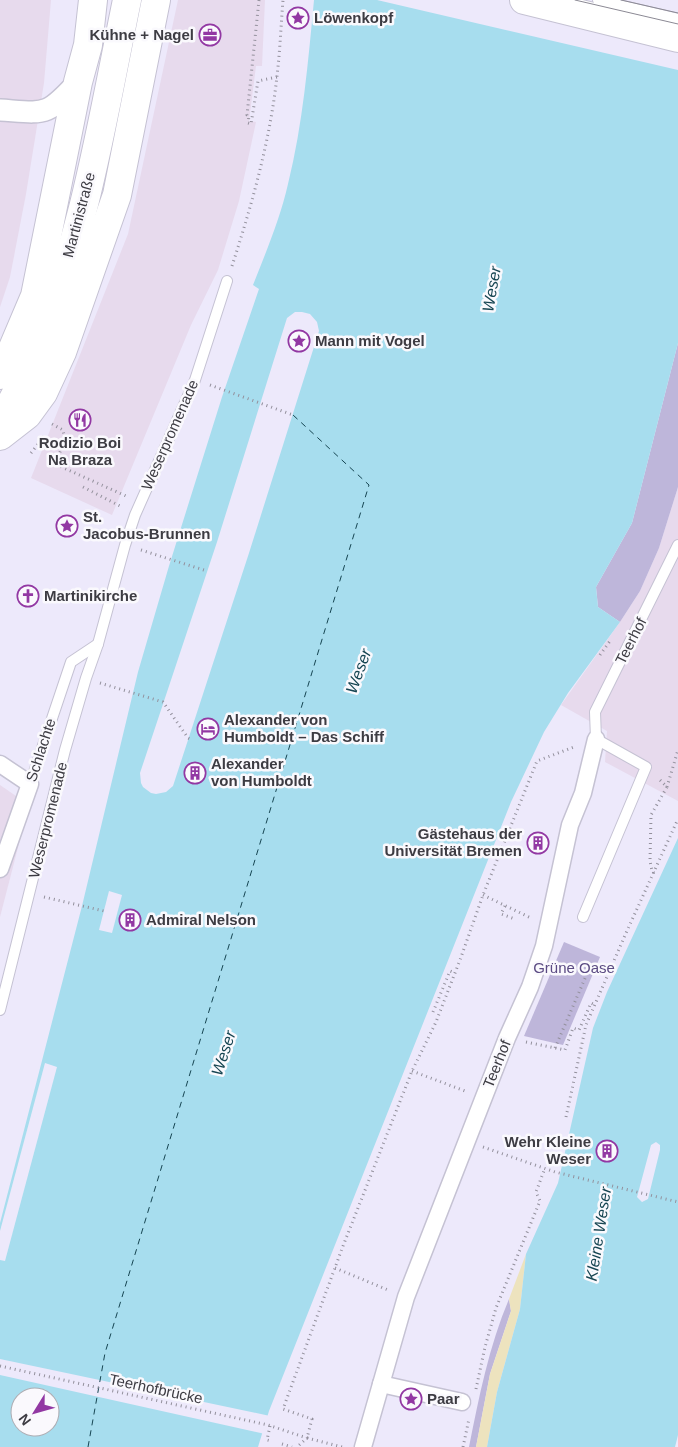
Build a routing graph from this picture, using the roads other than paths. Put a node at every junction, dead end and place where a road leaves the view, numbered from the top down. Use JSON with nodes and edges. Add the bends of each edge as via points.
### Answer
{"nodes":[{"id":1,"x":93,"y":0,"type":"edge"},
{"id":2,"x":127,"y":0,"type":"edge"},
{"id":3,"x":156,"y":0,"type":"edge"},
{"id":4,"x":524,"y":0,"type":"edge"},
{"id":5,"x":598,"y":0,"type":"edge"},
{"id":6,"x":678,"y":19,"type":"edge"},
{"id":7,"x":678,"y":38,"type":"edge"},
{"id":8,"x":78,"y":82,"type":"junction"},
{"id":9,"x":0,"y":110,"type":"edge"},
{"id":10,"x":227,"y":281,"type":"road end"},
{"id":11,"x":0,"y":375,"type":"edge"},
{"id":12,"x":0,"y":419,"type":"edge"},
{"id":13,"x":0,"y":436,"type":"edge"},
{"id":14,"x":678,"y":545,"type":"edge"},
{"id":15,"x":98,"y":644,"type":"junction"},
{"id":16,"x":596,"y":739,"type":"junction"},
{"id":17,"x":0,"y":764,"type":"edge"},
{"id":18,"x":30,"y":784,"type":"junction"},
{"id":19,"x":0,"y":869,"type":"edge"},
{"id":20,"x":583,"y":917,"type":"dead end"},
{"id":21,"x":0,"y":1010,"type":"edge"},
{"id":22,"x":381,"y":1384,"type":"junction"},
{"id":23,"x":469,"y":1404,"type":"road end"},
{"id":24,"x":363,"y":1447,"type":"edge"}],
"edges":[{"from":1,"to":8,"type":"main road","via":[[88,45]]},
{"from":2,"to":12,"type":"main road","name":"Martinistraße","via":[[100,133],[64,273],[25,376]]},
{"from":3,"to":13,"type":"main road","via":[[117,195],[62,352],[43,393],[27,415]]},
{"from":4,"to":7,"type":"main road"},
{"from":5,"to":6,"type":"lane"},
{"from":8,"to":9,"type":"street","via":[[53,108],[41,112]]},
{"from":8,"to":11,"type":"main road","via":[[35,296]]},
{"from":10,"to":15,"type":"lane","name":"Weserpromenade","via":[[195,380],[135,515]]},
{"from":14,"to":16,"type":"lane","name":"Teerhof","via":[[595,712]]},
{"from":15,"to":18,"type":"lane","name":"Schlachte","via":[[71,662]]},
{"from":15,"to":21,"type":"lane","name":"Weserpromenade","via":[[66,750]]},
{"from":16,"to":20,"type":"lane","via":[[646,767]]},
{"from":16,"to":22,"type":"street","name":"Teerhof","via":[[583,793],[570,826],[544,946],[406,1297]]},
{"from":17,"to":18,"type":"street"},
{"from":18,"to":19,"type":"street","name":"Schlachte"},
{"from":22,"to":23,"type":"street"},
{"from":22,"to":24,"type":"street","name":"Teerhof"}]}
